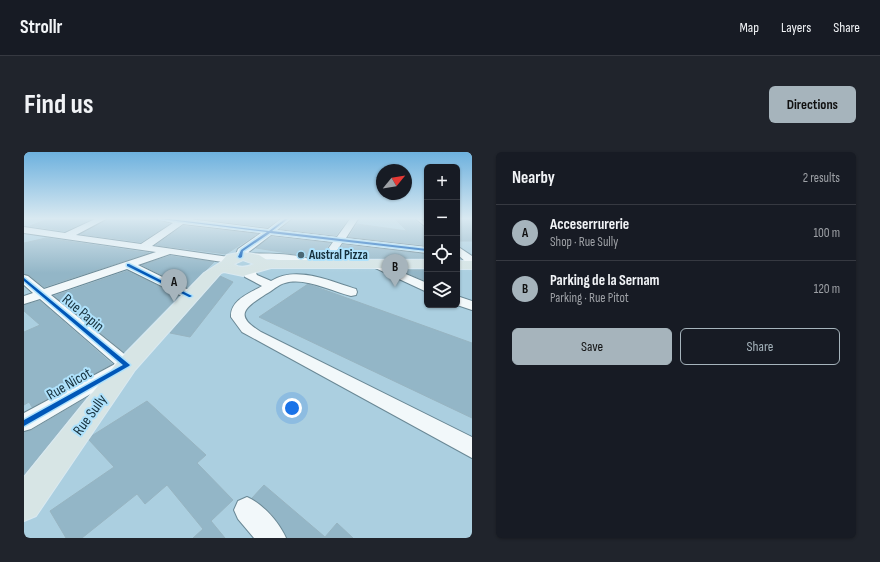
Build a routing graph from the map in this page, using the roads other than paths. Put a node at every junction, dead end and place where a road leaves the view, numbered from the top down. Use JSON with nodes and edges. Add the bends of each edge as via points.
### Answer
{"nodes":[{"id":1,"x":43,"y":237,"type":"edge"},
{"id":2,"x":81,"y":237,"type":"edge"},
{"id":3,"x":158,"y":237,"type":"edge"},
{"id":4,"x":262,"y":237,"type":"edge"},
{"id":5,"x":313,"y":237,"type":"edge"},
{"id":6,"x":342,"y":237,"type":"edge"},
{"id":7,"x":30,"y":240,"type":"dead end"},
{"id":8,"x":340,"y":240,"type":"junction"},
{"id":9,"x":143,"y":247,"type":"junction"},
{"id":10,"x":424,"y":250,"type":"edge"},
{"id":11,"x":170,"y":251,"type":"junction"},
{"id":12,"x":323,"y":263,"type":"junction"},
{"id":13,"x":376,"y":264,"type":"junction"},
{"id":14,"x":424,"y":264,"type":"edge"},
{"id":15,"x":128,"y":265,"type":"junction"},
{"id":16,"x":249,"y":269,"type":"junction"},
{"id":17,"x":24,"y":279,"type":"edge"},
{"id":18,"x":424,"y":287,"type":"edge"},
{"id":19,"x":352,"y":292,"type":"dead end"},
{"id":20,"x":42,"y":294,"type":"junction"},
{"id":21,"x":190,"y":296,"type":"junction"},
{"id":22,"x":24,"y":300,"type":"edge"},
{"id":23,"x":460,"y":301,"type":"edge"},
{"id":24,"x":472,"y":306,"type":"edge"},
{"id":25,"x":127,"y":365,"type":"junction"},
{"id":26,"x":24,"y":423,"type":"edge"},
{"id":27,"x":472,"y":448,"type":"edge"},
{"id":28,"x":24,"y":504,"type":"edge"},
{"id":29,"x":246,"y":510,"type":"dead end"},
{"id":30,"x":272,"y":538,"type":"edge"}],
"edges":[{"from":1,"to":7,"type":"street"},
{"from":2,"to":9,"type":"street"},
{"from":3,"to":9,"type":"street"},
{"from":4,"to":16,"type":"street","name":"Rue Sully","via":[[242,251]]},
{"from":5,"to":8,"type":"street"},
{"from":6,"to":8,"type":"street"},
{"from":8,"to":10,"type":"street"},
{"from":8,"to":12,"type":"street"},
{"from":9,"to":11,"type":"street"},
{"from":11,"to":15,"type":"street"},
{"from":11,"to":16,"type":"street"},
{"from":12,"to":13,"type":"main road"},
{"from":12,"to":16,"type":"main road","via":[[308,262]]},
{"from":13,"to":14,"type":"main road"},
{"from":13,"to":18,"type":"street"},
{"from":15,"to":20,"type":"street"},
{"from":15,"to":21,"type":"street"},
{"from":16,"to":19,"type":"street","via":[[312,279]]},
{"from":16,"to":21,"type":"main road","name":"Rue Sully"},
{"from":16,"to":27,"type":"street","via":[[243,303],[238,309],[239,321],[246,329]]},
{"from":17,"to":20,"type":"street","name":"Rue Papin"},
{"from":20,"to":22,"type":"street"},
{"from":20,"to":25,"type":"street","name":"Rue Papin"},
{"from":21,"to":25,"type":"main road","name":"Rue Sully"},
{"from":23,"to":24,"type":"street"},
{"from":25,"to":26,"type":"street","name":"Rue Nicot"},
{"from":25,"to":28,"type":"main road","name":"Rue Sully"},
{"from":29,"to":30,"type":"street"}]}
